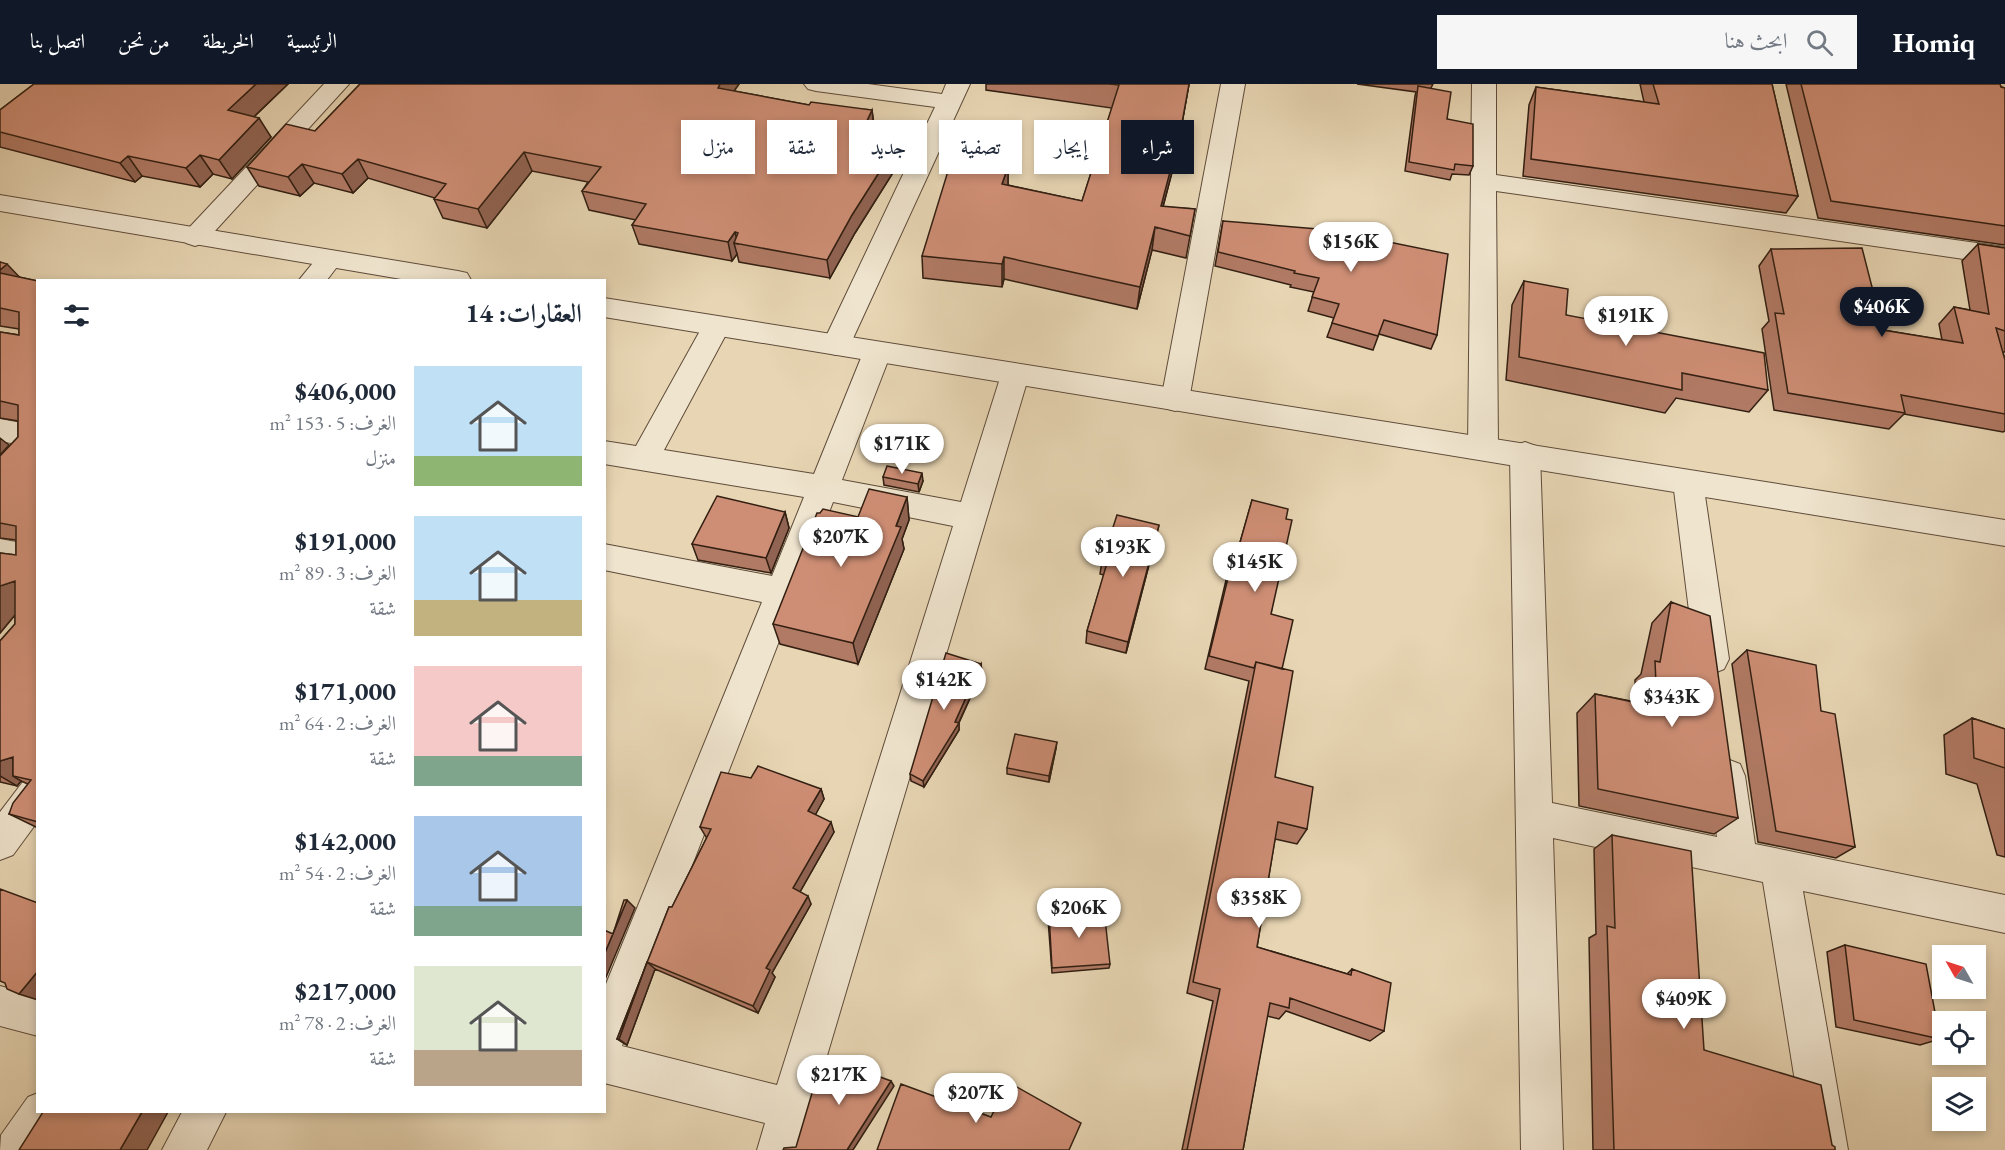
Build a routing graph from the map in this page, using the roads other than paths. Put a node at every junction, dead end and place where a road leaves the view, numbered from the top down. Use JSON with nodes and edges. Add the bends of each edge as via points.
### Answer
{"nodes":[{"id":1,"x":337,"y":84,"type":"edge"},
{"id":2,"x":816,"y":84,"type":"edge"},
{"id":3,"x":1233,"y":84,"type":"edge"},
{"id":4,"x":1484,"y":84,"type":"edge"},
{"id":5,"x":954,"y":93,"type":"edge"},
{"id":6,"x":1484,"y":181,"type":"junction"},
{"id":7,"x":0,"y":203,"type":"edge"},
{"id":8,"x":195,"y":237,"type":"junction"},
{"id":9,"x":2005,"y":256,"type":"edge"},
{"id":10,"x":330,"y":259,"type":"junction"},
{"id":11,"x":313,"y":279,"type":"edge"},
{"id":12,"x":452,"y":279,"type":"edge"},
{"id":13,"x":606,"y":307,"type":"edge"},
{"id":14,"x":716,"y":327,"type":"junction"},
{"id":15,"x":836,"y":345,"type":"junction"},
{"id":16,"x":877,"y":352,"type":"junction"},
{"id":17,"x":1015,"y":375,"type":"junction"},
{"id":18,"x":1175,"y":400,"type":"junction"},
{"id":19,"x":0,"y":430,"type":"edge"},
{"id":20,"x":36,"y":437,"type":"edge"},
{"id":21,"x":36,"y":438,"type":"edge"},
{"id":22,"x":1483,"y":447,"type":"junction"},
{"id":23,"x":606,"y":452,"type":"edge"},
{"id":24,"x":1526,"y":454,"type":"junction"},
{"id":25,"x":645,"y":459,"type":"junction"},
{"id":26,"x":14,"y":462,"type":"edge"},
{"id":27,"x":1688,"y":482,"type":"junction"},
{"id":28,"x":823,"y":488,"type":"junction"},
{"id":29,"x":973,"y":517,"type":"junction"},
{"id":30,"x":2005,"y":533,"type":"edge"},
{"id":31,"x":0,"y":552,"type":"edge"},
{"id":32,"x":606,"y":558,"type":"edge"},
{"id":33,"x":36,"y":559,"type":"edge"},
{"id":34,"x":782,"y":592,"type":"junction"},
{"id":35,"x":1717,"y":695,"type":"edge"},
{"id":36,"x":1723,"y":742,"type":"edge"},
{"id":37,"x":36,"y":794,"type":"edge"},
{"id":38,"x":1534,"y":817,"type":"junction"},
{"id":39,"x":13,"y":829,"type":"edge"},
{"id":40,"x":1739,"y":860,"type":"junction"},
{"id":41,"x":1780,"y":868,"type":"junction"},
{"id":42,"x":2005,"y":914,"type":"edge"},
{"id":43,"x":0,"y":1006,"type":"edge"},
{"id":44,"x":36,"y":1015,"type":"edge"},
{"id":45,"x":606,"y":1035,"type":"edge"},
{"id":46,"x":606,"y":1063,"type":"edge"},
{"id":47,"x":791,"y":1109,"type":"junction"},
{"id":48,"x":42,"y":1113,"type":"edge"},
{"id":49,"x":204,"y":1113,"type":"edge"},
{"id":50,"x":16,"y":1150,"type":"edge"},
{"id":51,"x":183,"y":1150,"type":"edge"},
{"id":52,"x":778,"y":1150,"type":"edge"},
{"id":53,"x":1542,"y":1150,"type":"edge"},
{"id":54,"x":1827,"y":1150,"type":"edge"}],
"edges":[{"from":1,"to":8,"type":"street"},
{"from":2,"to":5,"type":"street"},
{"from":3,"to":18,"type":"street"},
{"from":4,"to":6,"type":"street"},
{"from":5,"to":15,"type":"street"},
{"from":6,"to":9,"type":"street","via":[[1801,215]]},
{"from":6,"to":22,"type":"street"},
{"from":7,"to":8,"type":"street"},
{"from":8,"to":10,"type":"street"},
{"from":10,"to":11,"type":"street"},
{"from":10,"to":12,"type":"street"},
{"from":13,"to":14,"type":"street"},
{"from":14,"to":15,"type":"street"},
{"from":14,"to":25,"type":"street"},
{"from":15,"to":16,"type":"street"},
{"from":16,"to":17,"type":"street"},
{"from":16,"to":28,"type":"street"},
{"from":17,"to":18,"type":"street"},
{"from":17,"to":29,"type":"street"},
{"from":18,"to":22,"type":"street"},
{"from":19,"to":20,"type":"street"},
{"from":21,"to":26,"type":"street"},
{"from":22,"to":24,"type":"street"},
{"from":23,"to":25,"type":"street"},
{"from":24,"to":27,"type":"street"},
{"from":24,"to":38,"type":"street"},
{"from":25,"to":28,"type":"street"},
{"from":27,"to":30,"type":"street"},
{"from":27,"to":35,"type":"street"},
{"from":28,"to":29,"type":"street"},
{"from":28,"to":34,"type":"street"},
{"from":29,"to":47,"type":"street"},
{"from":31,"to":33,"type":"street"},
{"from":32,"to":34,"type":"street"},
{"from":34,"to":45,"type":"street"},
{"from":36,"to":40,"type":"street"},
{"from":37,"to":39,"type":"street"},
{"from":38,"to":40,"type":"street"},
{"from":38,"to":53,"type":"street"},
{"from":40,"to":41,"type":"street"},
{"from":41,"to":42,"type":"street"},
{"from":41,"to":54,"type":"street"},
{"from":43,"to":44,"type":"street"},
{"from":46,"to":47,"type":"street"},
{"from":47,"to":52,"type":"street"},
{"from":48,"to":50,"type":"street"},
{"from":49,"to":51,"type":"street"}]}
